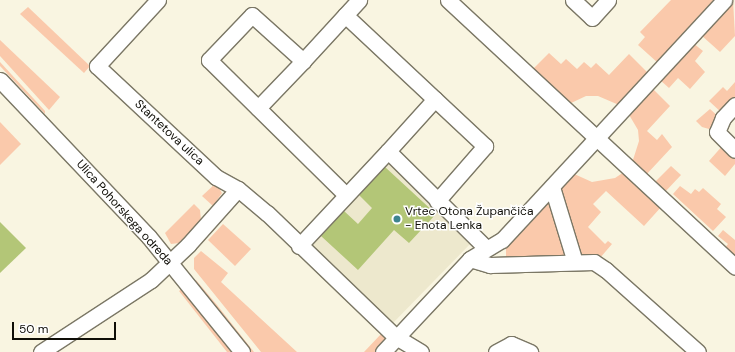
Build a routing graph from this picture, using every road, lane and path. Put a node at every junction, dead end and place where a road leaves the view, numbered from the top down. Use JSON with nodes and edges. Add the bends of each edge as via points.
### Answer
{"nodes":[{"id":1,"x":158,"y":0,"type":"edge"},
{"id":2,"x":359,"y":0,"type":"edge"},
{"id":3,"x":448,"y":0,"type":"edge"},
{"id":4,"x":573,"y":0,"type":"edge"},
{"id":5,"x":608,"y":0,"type":"edge"},
{"id":6,"x":724,"y":0,"type":"edge"},
{"id":7,"x":345,"y":15,"type":"junction"},
{"id":8,"x":303,"y":61,"type":"junction"},
{"id":9,"x":0,"y":80,"type":"edge"},
{"id":10,"x":435,"y":100,"type":"junction"},
{"id":11,"x":735,"y":105,"type":"edge"},
{"id":12,"x":258,"y":108,"type":"junction"},
{"id":13,"x":595,"y":137,"type":"junction"},
{"id":14,"x":735,"y":150,"type":"edge"},
{"id":15,"x":388,"y":151,"type":"junction"},
{"id":16,"x":552,"y":187,"type":"junction"},
{"id":17,"x":238,"y":189,"type":"junction"},
{"id":18,"x":345,"y":194,"type":"junction"},
{"id":19,"x":437,"y":201,"type":"junction"},
{"id":20,"x":298,"y":246,"type":"junction"},
{"id":21,"x":486,"y":248,"type":"junction"},
{"id":22,"x":470,"y":259,"type":"junction"},
{"id":23,"x":575,"y":262,"type":"junction"},
{"id":24,"x":170,"y":263,"type":"junction"},
{"id":25,"x":735,"y":267,"type":"edge"},
{"id":26,"x":396,"y":337,"type":"junction"},
{"id":27,"x":41,"y":352,"type":"edge"},
{"id":28,"x":242,"y":352,"type":"edge"},
{"id":29,"x":383,"y":352,"type":"edge"},
{"id":30,"x":421,"y":352,"type":"edge"},
{"id":31,"x":496,"y":352,"type":"edge"},
{"id":32,"x":530,"y":352,"type":"edge"},
{"id":33,"x":698,"y":352,"type":"edge"}],
"edges":[{"from":1,"to":17,"type":"street","name":"Stantetova ulica","via":[[97,66],[216,177]]},
{"from":2,"to":7,"type":"street"},
{"from":3,"to":13,"type":"street"},
{"from":4,"to":5,"type":"street","via":[[592,18]]},
{"from":6,"to":13,"type":"street"},
{"from":7,"to":8,"type":"street"},
{"from":7,"to":10,"type":"street"},
{"from":8,"to":12,"type":"street"},
{"from":8,"to":12,"type":"street","via":[[252,14],[209,60]]},
{"from":9,"to":24,"type":"street","name":"Ulica Pohorskega odreda"},
{"from":10,"to":15,"type":"street"},
{"from":10,"to":19,"type":"street","via":[[485,146]]},
{"from":11,"to":14,"type":"street","via":[[723,118],[717,132]]},
{"from":12,"to":18,"type":"street"},
{"from":13,"to":16,"type":"street"},
{"from":13,"to":25,"type":"street"},
{"from":15,"to":18,"type":"street"},
{"from":15,"to":19,"type":"street"},
{"from":16,"to":21,"type":"street","via":[[502,240]]},
{"from":16,"to":23,"type":"street"},
{"from":17,"to":20,"type":"street","name":"Stantetova ulica"},
{"from":17,"to":24,"type":"street"},
{"from":18,"to":20,"type":"street"},
{"from":19,"to":21,"type":"street"},
{"from":20,"to":26,"type":"street","name":"Stantetova ulica"},
{"from":21,"to":22,"type":"street"},
{"from":22,"to":23,"type":"street","via":[[490,265]]},
{"from":22,"to":26,"type":"street"},
{"from":23,"to":33,"type":"street","via":[[594,262],[606,270]]},
{"from":24,"to":27,"type":"street","via":[[151,280]]},
{"from":24,"to":28,"type":"street","name":"Ulica Pohorskega odreda"},
{"from":26,"to":29,"type":"street"},
{"from":26,"to":30,"type":"street","name":"Stantetova ulica"},
{"from":31,"to":32,"type":"street","via":[[510,344],[524,347]]}]}
